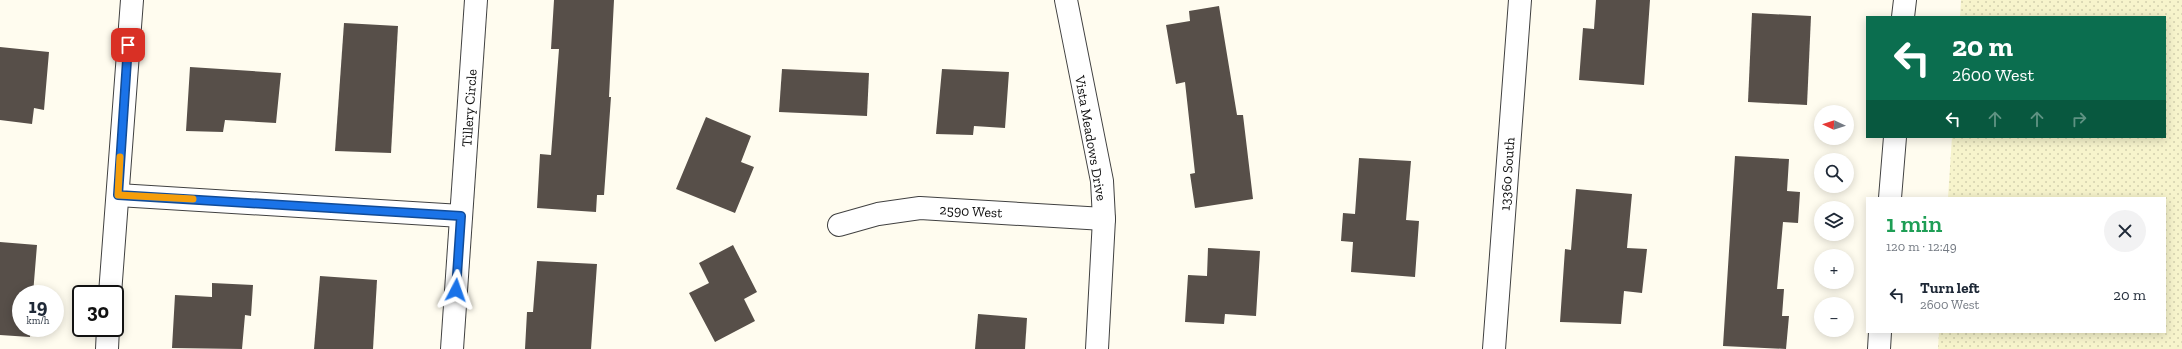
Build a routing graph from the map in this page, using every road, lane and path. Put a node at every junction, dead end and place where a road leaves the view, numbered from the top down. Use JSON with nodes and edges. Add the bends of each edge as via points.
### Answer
{"nodes":[{"id":1,"x":132,"y":0,"type":"edge"},
{"id":2,"x":476,"y":0,"type":"edge"},
{"id":3,"x":1066,"y":0,"type":"edge"},
{"id":4,"x":1520,"y":0,"type":"edge"},
{"id":5,"x":1905,"y":0,"type":"edge"},
{"id":6,"x":1903,"y":16,"type":"edge"},
{"id":7,"x":1895,"y":138,"type":"edge"},
{"id":8,"x":118,"y":195,"type":"junction"},
{"id":9,"x":1890,"y":197,"type":"edge"},
{"id":10,"x":461,"y":216,"type":"junction"},
{"id":11,"x":1104,"y":219,"type":"junction"},
{"id":12,"x":839,"y":224,"type":"dead end"},
{"id":13,"x":111,"y":285,"type":"edge"},
{"id":14,"x":1880,"y":333,"type":"edge"},
{"id":15,"x":108,"y":337,"type":"edge"},
{"id":16,"x":107,"y":349,"type":"edge"},
{"id":17,"x":452,"y":349,"type":"edge"},
{"id":18,"x":1097,"y":349,"type":"edge"},
{"id":19,"x":1494,"y":349,"type":"edge"},
{"id":20,"x":1879,"y":349,"type":"edge"}],
"edges":[{"from":1,"to":8,"type":"street"},
{"from":2,"to":10,"type":"street","name":"Tillery Circle"},
{"from":3,"to":11,"type":"street","name":"Vista Meadows Drive","via":[[1102,181]]},
{"from":4,"to":19,"type":"street","name":"13360 South"},
{"from":5,"to":6,"type":"street"},
{"from":7,"to":9,"type":"street"},
{"from":8,"to":10,"type":"street"},
{"from":8,"to":13,"type":"street"},
{"from":10,"to":17,"type":"street","name":"Tillery Circle"},
{"from":11,"to":12,"type":"street","name":"2590 West","via":[[920,208],[878,214]]},
{"from":11,"to":18,"type":"street","name":"Vista Meadows Drive"},
{"from":14,"to":20,"type":"street"},
{"from":15,"to":16,"type":"street"}]}
